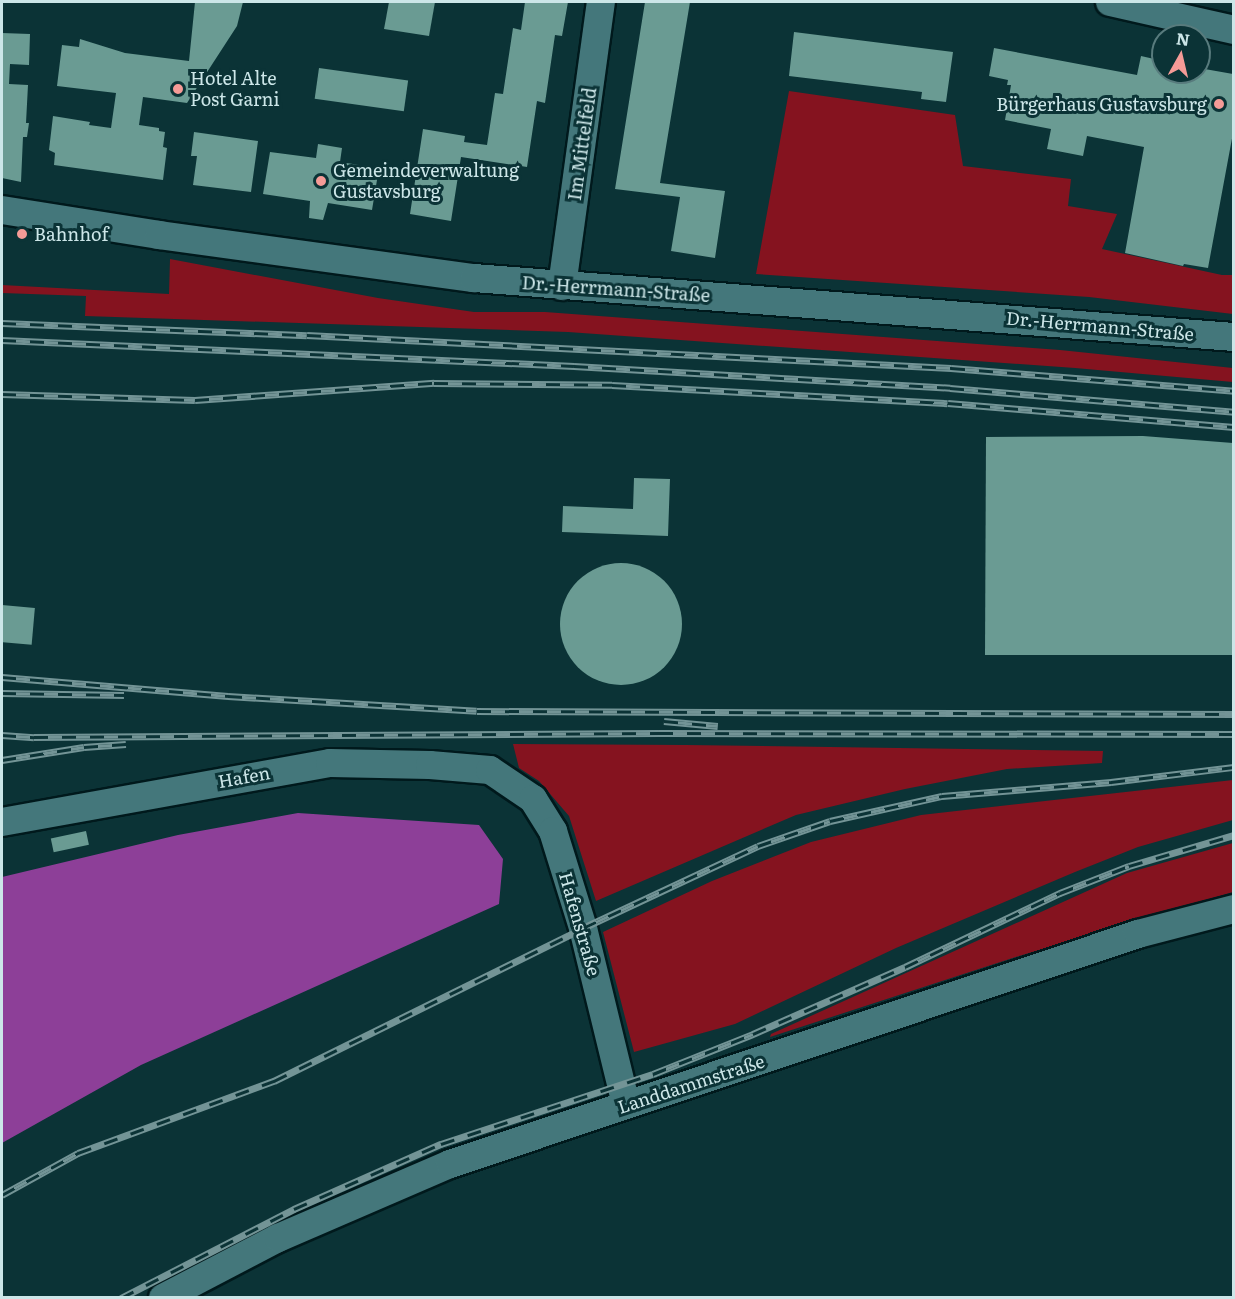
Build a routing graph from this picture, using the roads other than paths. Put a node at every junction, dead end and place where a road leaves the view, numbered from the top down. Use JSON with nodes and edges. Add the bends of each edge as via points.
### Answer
{"nodes":[{"id":1,"x":601,"y":2,"type":"edge"},
{"id":2,"x":1110,"y":2,"type":"edge"},
{"id":3,"x":1233,"y":30,"type":"edge"},
{"id":4,"x":2,"y":210,"type":"edge"},
{"id":5,"x":562,"y":286,"type":"junction"},
{"id":6,"x":1233,"y":337,"type":"edge"},
{"id":7,"x":490,"y":770,"type":"joint"},
{"id":8,"x":2,"y":822,"type":"edge"},
{"id":9,"x":1233,"y":909,"type":"edge"},
{"id":10,"x":626,"y":1105,"type":"junction"},
{"id":11,"x":163,"y":1298,"type":"edge"}],
"edges":[{"from":1,"to":5,"type":"street","name":"Im Mittelfeld"},
{"from":2,"to":3,"type":"street"},
{"from":4,"to":5,"type":"street","name":"Dr.-Herrmann-Straße","via":[[373,266]]},
{"from":5,"to":6,"type":"street","name":"Dr.-Herrmann-Straße"},
{"from":7,"to":8,"type":"street","name":"Hafen","via":[[330,763]]},
{"from":7,"to":10,"type":"street","name":"Hafenstraße","via":[[533,799],[553,831],[583,928]]},
{"from":9,"to":10,"type":"street","name":"Landdammstraße","via":[[1138,934]]},
{"from":10,"to":11,"type":"street","name":"Landdammstraße","via":[[450,1164],[278,1238]]}]}
